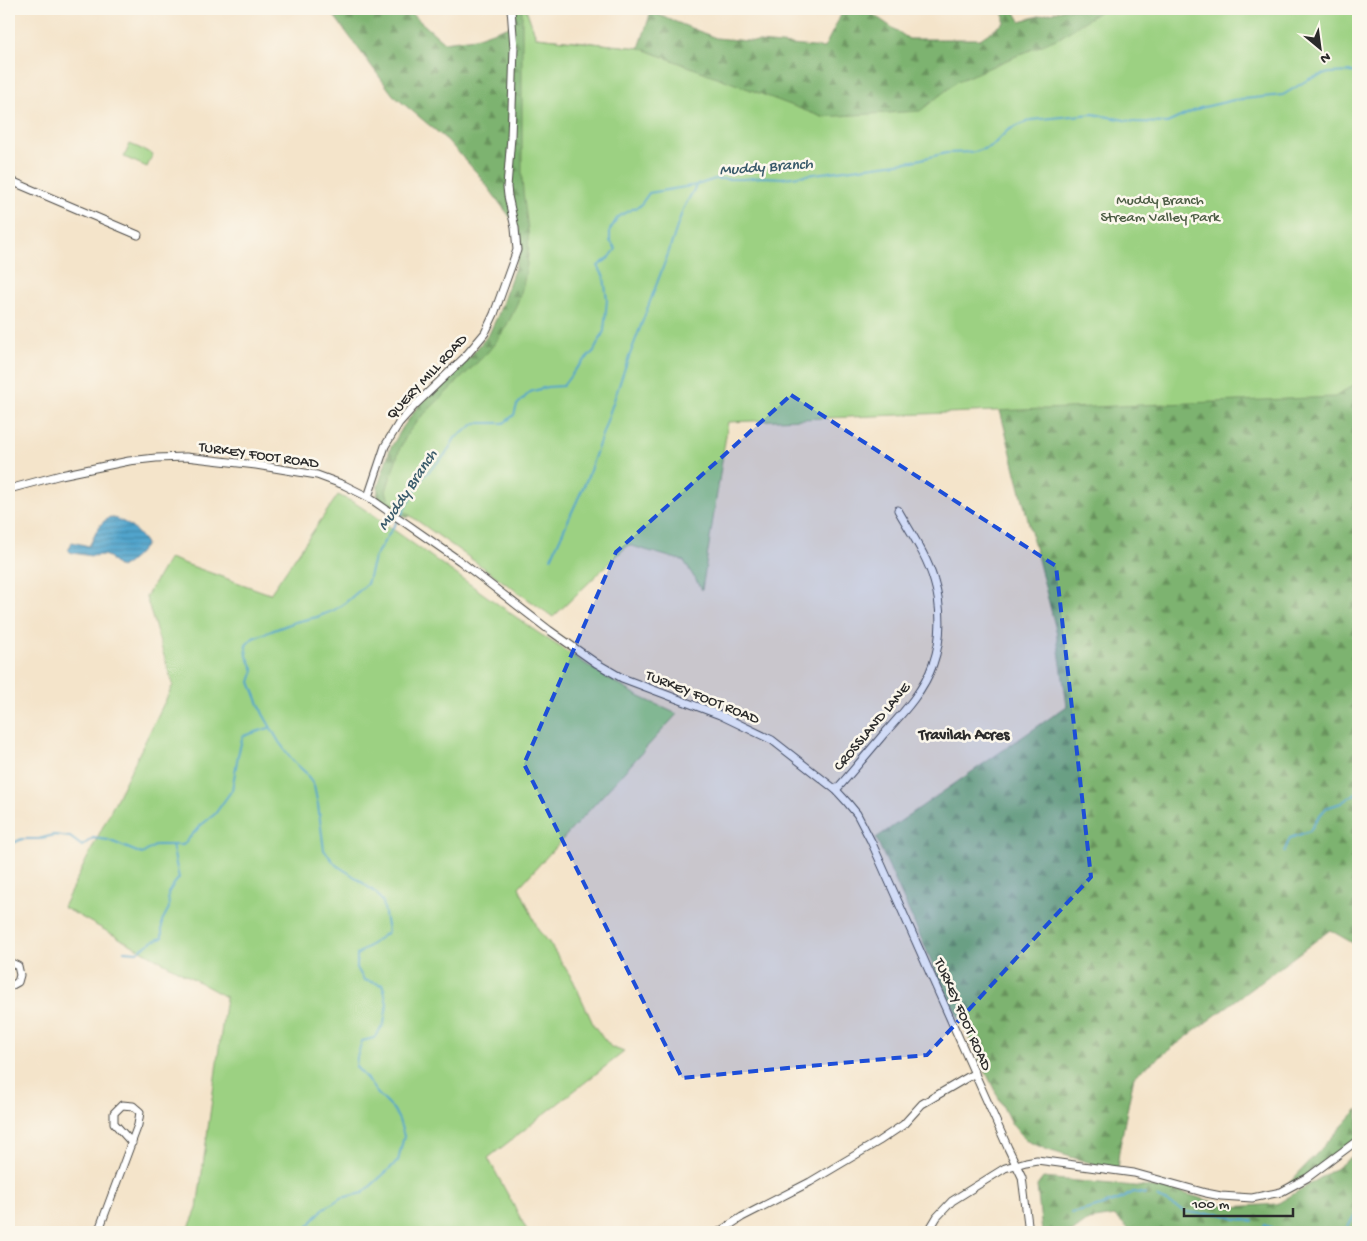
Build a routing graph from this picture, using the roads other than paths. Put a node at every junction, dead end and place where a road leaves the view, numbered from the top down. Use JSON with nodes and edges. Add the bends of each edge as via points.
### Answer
{"nodes":[{"id":1,"x":512,"y":9,"type":"edge"},
{"id":2,"x":9,"y":180,"type":"edge"},
{"id":3,"x":138,"y":235,"type":"dead end"},
{"id":4,"x":9,"y":489,"type":"edge"},
{"id":5,"x":368,"y":497,"type":"junction"},
{"id":6,"x":898,"y":510,"type":"dead end"},
{"id":7,"x":836,"y":790,"type":"junction"},
{"id":8,"x":9,"y":962,"type":"edge"},
{"id":9,"x":9,"y":987,"type":"edge"},
{"id":10,"x":975,"y":1073,"type":"junction"},
{"id":11,"x":1358,"y":1140,"type":"edge"},
{"id":12,"x":132,"y":1143,"type":"junction"},
{"id":13,"x":1016,"y":1165,"type":"junction"},
{"id":14,"x":94,"y":1232,"type":"edge"},
{"id":15,"x":719,"y":1232,"type":"edge"},
{"id":16,"x":928,"y":1232,"type":"edge"},
{"id":17,"x":1030,"y":1232,"type":"edge"}],
"edges":[{"from":1,"to":5,"type":"street","name":"QUERY MILL ROAD","via":[[514,48],[507,187],[517,250],[485,333],[399,423],[385,446]]},
{"from":2,"to":3,"type":"street"},
{"from":4,"to":5,"type":"street","name":"TURKEY FOOT ROAD","via":[[130,461],[186,457],[317,475]]},
{"from":5,"to":7,"type":"street","name":"TURKEY FOOT ROAD","via":[[596,663],[622,678],[758,732]]},
{"from":6,"to":7,"type":"street","name":"CROSSLAND LANE","via":[[934,580],[941,615],[937,653],[923,686],[908,708]]},
{"from":7,"to":10,"type":"street","name":"TURKEY FOOT ROAD","via":[[857,814],[871,841]]},
{"from":8,"to":9,"type":"street","via":[[18,966],[20,975],[18,982]]},
{"from":10,"to":13,"type":"street","name":"TURKEY FOOT ROAD"},
{"from":10,"to":15,"type":"street","via":[[922,1104],[904,1125],[879,1141]]},
{"from":11,"to":13,"type":"street","via":[[1281,1192],[1252,1198],[1206,1194],[1134,1173],[1038,1160]]},
{"from":12,"to":12,"type":"street","via":[[140,1112],[132,1106],[122,1105],[114,1113],[114,1123]]},
{"from":12,"to":14,"type":"street","via":[[100,1227]]},
{"from":13,"to":16,"type":"street","via":[[998,1172],[952,1201]]},
{"from":13,"to":17,"type":"street","name":"TURKEY FOOT ROAD","via":[[1022,1178]]}]}
